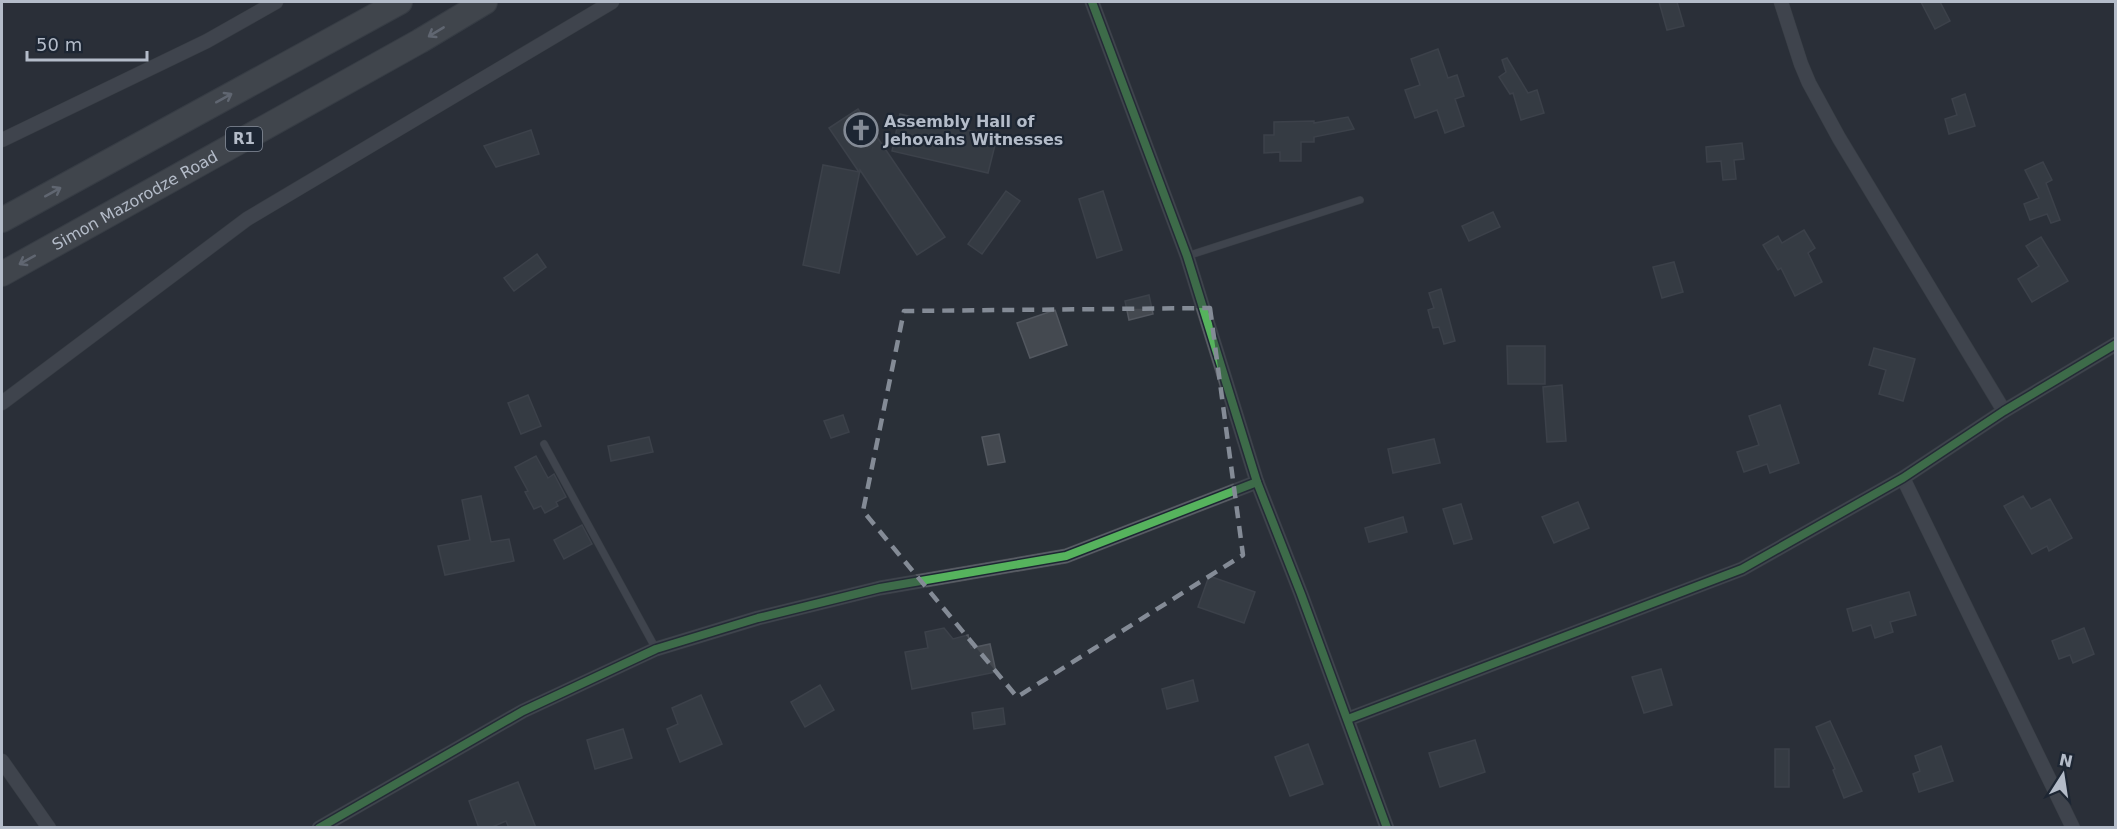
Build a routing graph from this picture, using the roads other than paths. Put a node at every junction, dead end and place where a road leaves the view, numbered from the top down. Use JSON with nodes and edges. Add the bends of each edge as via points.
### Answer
{"nodes":[{"id":1,"x":276,"y":2,"type":"edge"},
{"id":2,"x":400,"y":2,"type":"edge"},
{"id":3,"x":485,"y":2,"type":"edge"},
{"id":4,"x":612,"y":2,"type":"edge"},
{"id":5,"x":1092,"y":2,"type":"edge"},
{"id":6,"x":1781,"y":2,"type":"edge"},
{"id":7,"x":2,"y":140,"type":"edge"},
{"id":8,"x":1360,"y":200,"type":"dead end"},
{"id":9,"x":2,"y":220,"type":"edge"},
{"id":10,"x":1187,"y":256,"type":"junction"},
{"id":11,"x":2,"y":274,"type":"edge"},
{"id":12,"x":2115,"y":344,"type":"edge"},
{"id":13,"x":2,"y":404,"type":"edge"},
{"id":14,"x":2004,"y":411,"type":"junction"},
{"id":15,"x":544,"y":444,"type":"dead end"},
{"id":16,"x":1903,"y":478,"type":"junction"},
{"id":17,"x":1257,"y":482,"type":"junction"},
{"id":18,"x":656,"y":649,"type":"junction"},
{"id":19,"x":1348,"y":719,"type":"junction"},
{"id":20,"x":2,"y":761,"type":"edge"},
{"id":21,"x":49,"y":828,"type":"edge"},
{"id":22,"x":319,"y":828,"type":"edge"},
{"id":23,"x":1387,"y":828,"type":"edge"},
{"id":24,"x":2073,"y":828,"type":"edge"}],
"edges":[{"from":1,"to":7,"type":"street","via":[[207,41]]},
{"from":9,"to":2,"type":"highway","one_way":true},
{"from":3,"to":11,"type":"highway","name":"Simon Mazorodze Road","number":"R1","one_way":true},
{"from":4,"to":13,"type":"street","via":[[247,219]]},
{"from":5,"to":10,"type":"street"},
{"from":6,"to":14,"type":"street","via":[[1809,83]]},
{"from":8,"to":10,"type":"lane"},
{"from":10,"to":17,"type":"street"},
{"from":12,"to":14,"type":"street"},
{"from":14,"to":16,"type":"street"},
{"from":15,"to":18,"type":"lane"},
{"from":16,"to":19,"type":"street","via":[[1742,569]]},
{"from":16,"to":24,"type":"street"},
{"from":17,"to":18,"type":"street","via":[[1066,556],[880,588],[758,618]]},
{"from":17,"to":19,"type":"street"},
{"from":18,"to":22,"type":"street","via":[[523,711]]},
{"from":19,"to":23,"type":"street"},
{"from":20,"to":21,"type":"street"}]}
